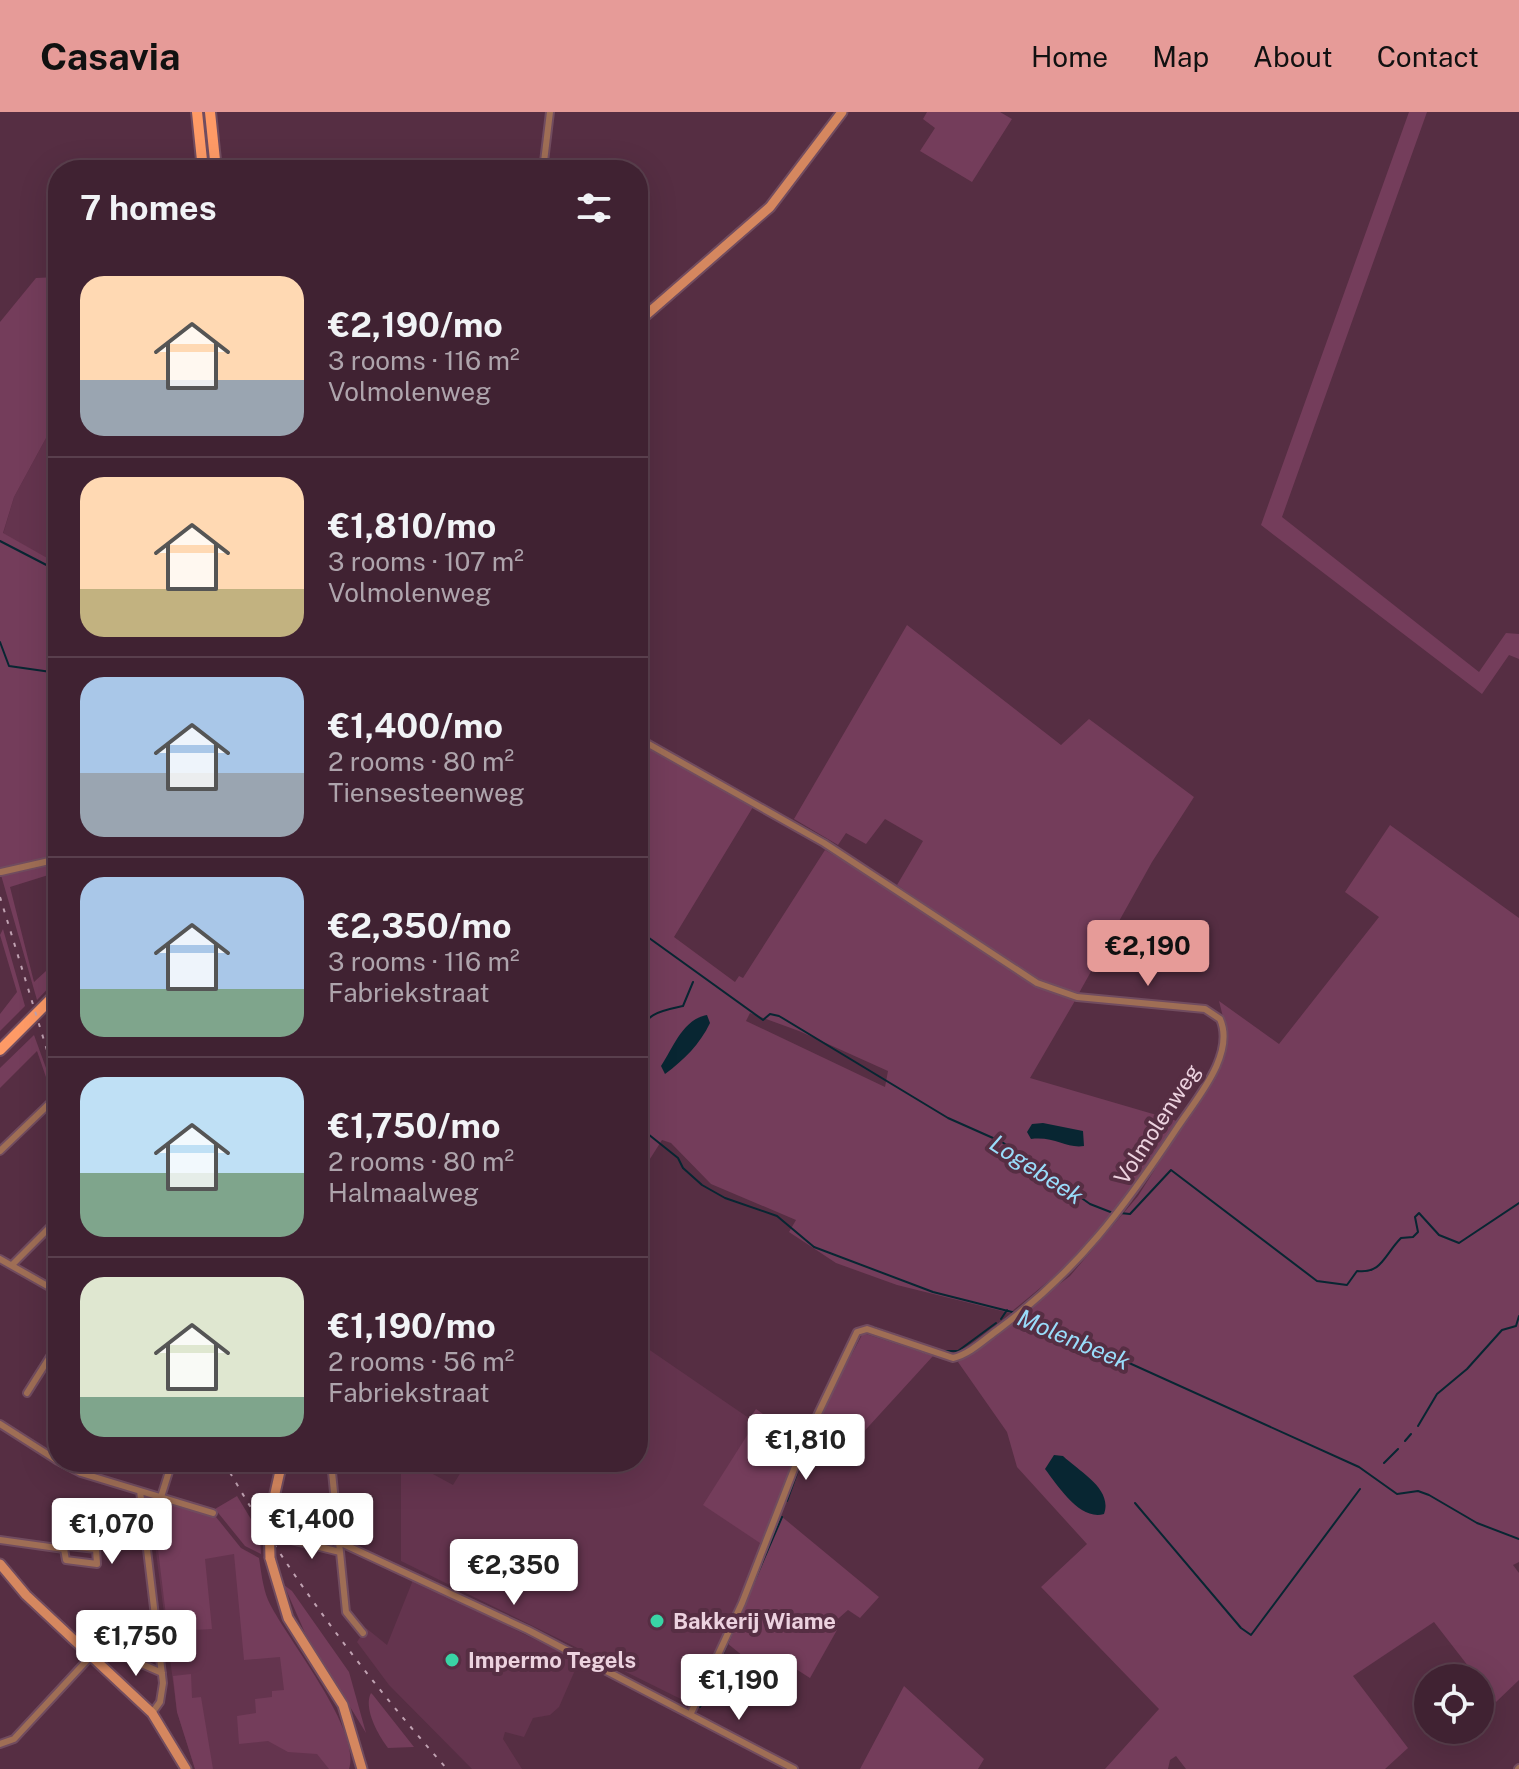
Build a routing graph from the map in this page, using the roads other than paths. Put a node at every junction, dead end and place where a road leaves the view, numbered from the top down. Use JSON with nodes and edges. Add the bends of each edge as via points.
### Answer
{"nodes":[{"id":1,"x":197,"y":112,"type":"edge"},
{"id":2,"x":210,"y":112,"type":"edge"},
{"id":3,"x":550,"y":112,"type":"edge"},
{"id":4,"x":842,"y":112,"type":"edge"},
{"id":5,"x":202,"y":160,"type":"edge"},
{"id":6,"x":215,"y":160,"type":"edge"},
{"id":7,"x":544,"y":160,"type":"edge"},
{"id":8,"x":648,"y":313,"type":"edge"},
{"id":9,"x":648,"y":744,"type":"edge"},
{"id":10,"x":48,"y":861,"type":"edge"},
{"id":11,"x":1,"y":872,"type":"edge"},
{"id":12,"x":48,"y":1002,"type":"edge"},
{"id":13,"x":0,"y":1050,"type":"edge"},
{"id":14,"x":48,"y":1105,"type":"edge"},
{"id":15,"x":0,"y":1151,"type":"edge"},
{"id":16,"x":48,"y":1229,"type":"edge"},
{"id":17,"x":0,"y":1259,"type":"edge"},
{"id":18,"x":12,"y":1265,"type":"junction"},
{"id":19,"x":48,"y":1286,"type":"edge"},
{"id":20,"x":48,"y":1360,"type":"edge"},
{"id":21,"x":27,"y":1393,"type":"dead end"},
{"id":22,"x":0,"y":1424,"type":"edge"},
{"id":23,"x":48,"y":1455,"type":"edge"},
{"id":24,"x":79,"y":1472,"type":"edge"},
{"id":25,"x":169,"y":1472,"type":"edge"},
{"id":26,"x":280,"y":1472,"type":"edge"},
{"id":27,"x":332,"y":1472,"type":"edge"},
{"id":28,"x":140,"y":1491,"type":"junction"},
{"id":29,"x":161,"y":1497,"type":"junction"},
{"id":30,"x":213,"y":1513,"type":"dead end"},
{"id":31,"x":0,"y":1540,"type":"edge"},
{"id":32,"x":291,"y":1540,"type":"dead end"},
{"id":33,"x":339,"y":1542,"type":"junction"},
{"id":34,"x":64,"y":1549,"type":"junction"},
{"id":35,"x":340,"y":1552,"type":"junction"},
{"id":36,"x":0,"y":1564,"type":"edge"},
{"id":37,"x":363,"y":1633,"type":"dead end"},
{"id":38,"x":121,"y":1655,"type":"dead end"},
{"id":39,"x":91,"y":1656,"type":"junction"},
{"id":40,"x":162,"y":1673,"type":"junction"},
{"id":41,"x":152,"y":1713,"type":"junction"},
{"id":42,"x":691,"y":1713,"type":"junction"},
{"id":43,"x":0,"y":1744,"type":"edge"},
{"id":44,"x":186,"y":1769,"type":"edge"},
{"id":45,"x":362,"y":1769,"type":"edge"},
{"id":46,"x":794,"y":1769,"type":"edge"}],
"edges":[{"from":1,"to":5,"type":"main road"},
{"from":2,"to":6,"type":"main road"},
{"from":3,"to":7,"type":"street"},
{"from":4,"to":8,"type":"street","via":[[770,207]]},
{"from":9,"to":42,"type":"street","name":"Volmolenweg","via":[[824,843],[1046,987],[1077,997],[1198,1008],[1220,1019],[1222,1045],[1208,1080],[1142,1183],[1101,1235],[1024,1310],[953,1358],[867,1329],[857,1332],[805,1441],[747,1590]]},
{"from":10,"to":11,"type":"street"},
{"from":12,"to":13,"type":"main road"},
{"from":14,"to":15,"type":"street"},
{"from":16,"to":18,"type":"street"},
{"from":17,"to":18,"type":"street"},
{"from":18,"to":19,"type":"street"},
{"from":20,"to":21,"type":"street"},
{"from":22,"to":23,"type":"street"},
{"from":24,"to":28,"type":"street"},
{"from":25,"to":29,"type":"street"},
{"from":26,"to":45,"type":"street","bridge":true,"via":[[270,1511],[273,1575],[294,1630],[343,1705]]},
{"from":27,"to":33,"type":"street"},
{"from":28,"to":29,"type":"street"},
{"from":28,"to":40,"type":"street"},
{"from":29,"to":30,"type":"street"},
{"from":31,"to":34,"type":"street"},
{"from":32,"to":35,"type":"street"},
{"from":33,"to":35,"type":"street"},
{"from":33,"to":42,"type":"street"},
{"from":34,"to":34,"type":"street","via":[[66,1560],[97,1564],[96,1549]]},
{"from":35,"to":37,"type":"street","via":[[346,1612]]},
{"from":36,"to":39,"type":"street"},
{"from":38,"to":40,"type":"street"},
{"from":39,"to":41,"type":"street"},
{"from":39,"to":43,"type":"street","via":[[14,1739]]},
{"from":40,"to":41,"type":"street","via":[[162,1696]]},
{"from":41,"to":44,"type":"street"},
{"from":42,"to":46,"type":"street"}]}
